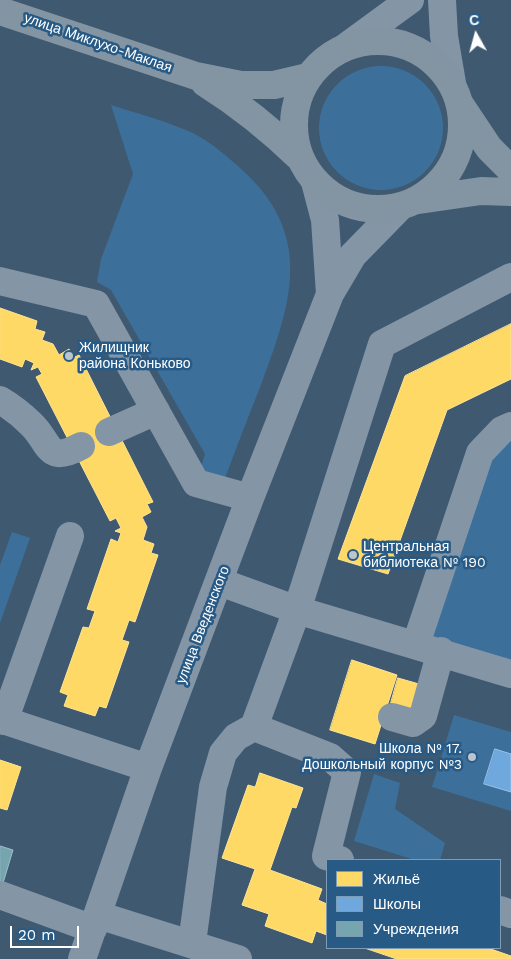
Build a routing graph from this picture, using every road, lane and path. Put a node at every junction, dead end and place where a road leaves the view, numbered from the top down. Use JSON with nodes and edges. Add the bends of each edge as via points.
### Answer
{"nodes":[{"id":1,"x":410,"y":0,"type":"edge"},
{"id":2,"x":442,"y":0,"type":"edge"},
{"id":3,"x":0,"y":11,"type":"edge"},
{"id":4,"x":346,"y":46,"type":"junction"},
{"id":5,"x":196,"y":76,"type":"junction"},
{"id":6,"x":308,"y":77,"type":"junction"},
{"id":7,"x":457,"y":94,"type":"junction"},
{"id":8,"x":301,"y":160,"type":"junction"},
{"id":9,"x":511,"y":170,"type":"edge"},
{"id":10,"x":315,"y":182,"type":"junction"},
{"id":11,"x":511,"y":192,"type":"edge"},
{"id":12,"x":409,"y":203,"type":"junction"},
{"id":13,"x":511,"y":277,"type":"edge"},
{"id":14,"x":0,"y":280,"type":"edge"},
{"id":15,"x":330,"y":294,"type":"junction"},
{"id":16,"x":0,"y":400,"type":"edge"},
{"id":17,"x":156,"y":411,"type":"junction"},
{"id":18,"x":511,"y":426,"type":"edge"},
{"id":19,"x":109,"y":432,"type":"dead end"},
{"id":20,"x":81,"y":446,"type":"dead end"},
{"id":21,"x":250,"y":498,"type":"junction"},
{"id":22,"x":70,"y":536,"type":"dead end"},
{"id":23,"x":220,"y":582,"type":"junction"},
{"id":24,"x":297,"y":610,"type":"junction"},
{"id":25,"x":429,"y":648,"type":"junction"},
{"id":26,"x":511,"y":674,"type":"edge"},
{"id":27,"x":392,"y":717,"type":"dead end"},
{"id":28,"x":2,"y":720,"type":"edge"},
{"id":29,"x":254,"y":727,"type":"junction"},
{"id":30,"x":148,"y":768,"type":"junction"},
{"id":31,"x":336,"y":859,"type":"edge"},
{"id":32,"x":0,"y":895,"type":"edge"},
{"id":33,"x":95,"y":922,"type":"junction"},
{"id":34,"x":192,"y":943,"type":"junction"},
{"id":35,"x":82,"y":959,"type":"edge"},
{"id":36,"x":238,"y":959,"type":"edge"}],
"edges":[{"from":1,"to":4,"type":"street"},
{"from":2,"to":7,"type":"street","via":[[444,36]]},
{"from":3,"to":5,"type":"main road","name":"улица Миклухо-Маклая"},
{"from":4,"to":6,"type":"main road","via":[[319,64]]},
{"from":4,"to":7,"type":"main road","via":[[370,40],[394,41],[417,50],[437,63]]},
{"from":5,"to":6,"type":"main road","name":"улица Миклухо-Маклая","via":[[242,85],[274,85]]},
{"from":5,"to":8,"type":"main road","name":"улица Миклухо-Маклая","via":[[276,134]]},
{"from":6,"to":8,"type":"main road","via":[[298,96],[294,118],[294,139]]},
{"from":7,"to":9,"type":"main road","via":[[489,148]]},
{"from":7,"to":12,"type":"main road","via":[[463,133],[455,160],[440,183]]},
{"from":8,"to":10,"type":"main road"},
{"from":10,"to":12,"type":"main road","via":[[333,197],[354,206],[377,210]]},
{"from":10,"to":15,"type":"street","name":"улица Введенского","via":[[325,220]]},
{"from":11,"to":12,"type":"main road","via":[[481,191]]},
{"from":12,"to":15,"type":"street","name":"улица Введенского","via":[[353,255]]},
{"from":13,"to":24,"type":"street","via":[[382,344]]},
{"from":14,"to":17,"type":"street","via":[[96,304]]},
{"from":15,"to":21,"type":"street","name":"улица Введенского"},
{"from":16,"to":20,"type":"street","via":[[32,425],[46,446],[55,453],[66,454]]},
{"from":17,"to":19,"type":"street"},
{"from":17,"to":21,"type":"street","via":[[196,484]]},
{"from":18,"to":25,"type":"street","via":[[502,430],[480,453]]},
{"from":21,"to":23,"type":"street","name":"улица Введенского"},
{"from":22,"to":28,"type":"street"},
{"from":23,"to":24,"type":"street"},
{"from":23,"to":30,"type":"street","name":"улица Введенского"},
{"from":24,"to":25,"type":"street"},
{"from":24,"to":29,"type":"street"},
{"from":25,"to":26,"type":"street"},
{"from":25,"to":27,"type":"street","via":[[423,716],[413,723]]},
{"from":28,"to":30,"type":"street"},
{"from":29,"to":31,"type":"street","via":[[330,757],[346,772],[326,856]]},
{"from":29,"to":34,"type":"street","via":[[236,737],[223,753],[213,787]]},
{"from":30,"to":33,"type":"street","name":"улица Введенского"},
{"from":32,"to":33,"type":"street"},
{"from":33,"to":34,"type":"street"},
{"from":33,"to":35,"type":"street","name":"улица Введенского"},
{"from":34,"to":36,"type":"street"}]}
